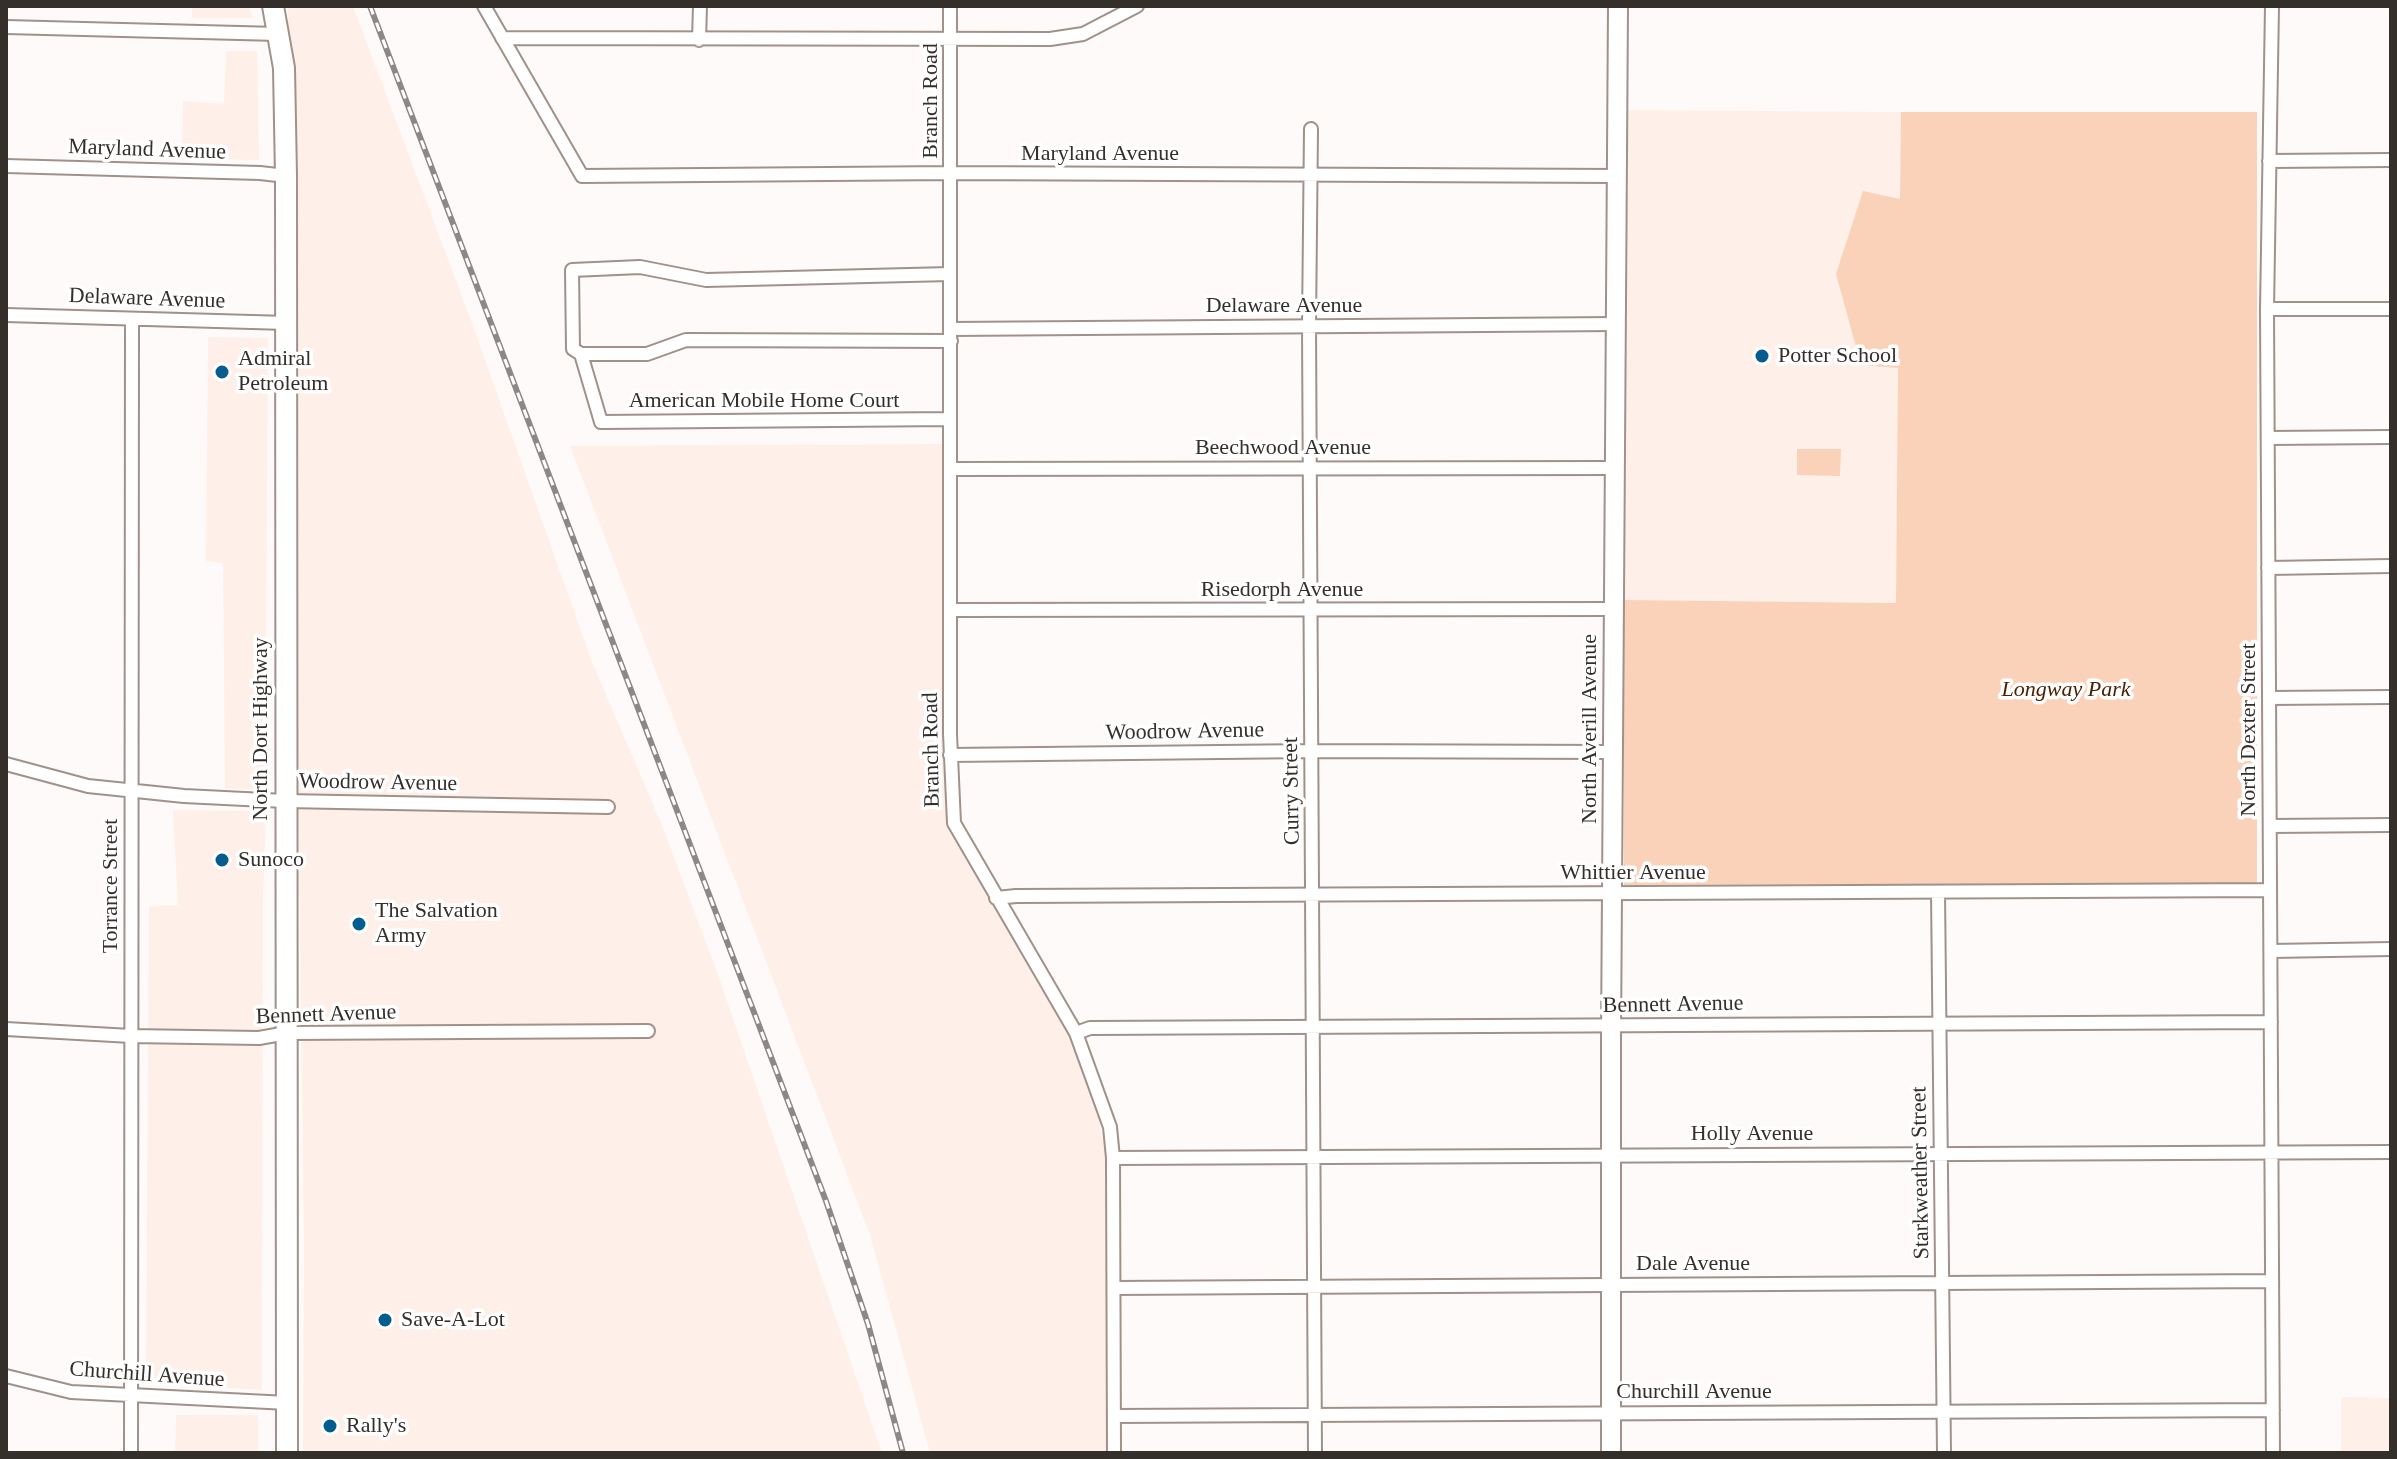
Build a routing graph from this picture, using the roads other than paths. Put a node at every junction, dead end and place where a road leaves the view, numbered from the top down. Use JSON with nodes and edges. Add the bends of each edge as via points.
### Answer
{"nodes":[{"id":1,"x":273,"y":6,"type":"edge"},
{"id":2,"x":484,"y":6,"type":"edge"},
{"id":3,"x":700,"y":6,"type":"edge"},
{"id":4,"x":950,"y":6,"type":"edge"},
{"id":5,"x":1137,"y":6,"type":"edge"},
{"id":6,"x":1618,"y":6,"type":"edge"},
{"id":7,"x":2272,"y":6,"type":"edge"},
{"id":8,"x":6,"y":27,"type":"edge"},
{"id":9,"x":278,"y":34,"type":"junction"},
{"id":10,"x":502,"y":38,"type":"junction"},
{"id":11,"x":699,"y":40,"type":"junction"},
{"id":12,"x":950,"y":40,"type":"junction"},
{"id":13,"x":1311,"y":129,"type":"dead end"},
{"id":14,"x":2391,"y":160,"type":"edge"},
{"id":15,"x":2269,"y":161,"type":"junction"},
{"id":16,"x":6,"y":166,"type":"edge"},
{"id":17,"x":951,"y":173,"type":"junction"},
{"id":18,"x":286,"y":176,"type":"junction"},
{"id":19,"x":1310,"y":176,"type":"junction"},
{"id":20,"x":1618,"y":176,"type":"junction"},
{"id":21,"x":950,"y":274,"type":"junction"},
{"id":22,"x":2267,"y":309,"type":"junction"},
{"id":23,"x":2391,"y":309,"type":"edge"},
{"id":24,"x":6,"y":315,"type":"edge"},
{"id":25,"x":132,"y":319,"type":"junction"},
{"id":26,"x":287,"y":323,"type":"junction"},
{"id":27,"x":1617,"y":324,"type":"junction"},
{"id":28,"x":1309,"y":326,"type":"junction"},
{"id":29,"x":951,"y":335,"type":"junction"},
{"id":30,"x":581,"y":354,"type":"junction"},
{"id":31,"x":950,"y":419,"type":"junction"},
{"id":32,"x":2391,"y":437,"type":"edge"},
{"id":33,"x":2268,"y":438,"type":"junction"},
{"id":34,"x":1310,"y":467,"type":"junction"},
{"id":35,"x":1616,"y":468,"type":"junction"},
{"id":36,"x":950,"y":469,"type":"junction"},
{"id":37,"x":2391,"y":566,"type":"edge"},
{"id":38,"x":2268,"y":568,"type":"junction"},
{"id":39,"x":1312,"y":609,"type":"junction"},
{"id":40,"x":1615,"y":609,"type":"junction"},
{"id":41,"x":950,"y":610,"type":"junction"},
{"id":42,"x":2391,"y":697,"type":"edge"},
{"id":43,"x":2269,"y":698,"type":"junction"},
{"id":44,"x":1311,"y":751,"type":"junction"},
{"id":45,"x":1613,"y":752,"type":"junction"},
{"id":46,"x":950,"y":755,"type":"junction"},
{"id":47,"x":6,"y":764,"type":"edge"},
{"id":48,"x":131,"y":791,"type":"junction"},
{"id":49,"x":285,"y":801,"type":"junction"},
{"id":50,"x":608,"y":807,"type":"dead end"},
{"id":51,"x":2391,"y":825,"type":"edge"},
{"id":52,"x":2270,"y":826,"type":"junction"},
{"id":53,"x":2270,"y":890,"type":"junction"},
{"id":54,"x":1938,"y":892,"type":"junction"},
{"id":55,"x":1613,"y":893,"type":"junction"},
{"id":56,"x":1313,"y":894,"type":"junction"},
{"id":57,"x":996,"y":898,"type":"junction"},
{"id":58,"x":2391,"y":949,"type":"edge"},
{"id":59,"x":2271,"y":951,"type":"junction"},
{"id":60,"x":2271,"y":1022,"type":"junction"},
{"id":61,"x":1939,"y":1023,"type":"junction"},
{"id":62,"x":1611,"y":1026,"type":"junction"},
{"id":63,"x":1313,"y":1027,"type":"junction"},
{"id":64,"x":6,"y":1029,"type":"edge"},
{"id":65,"x":648,"y":1031,"type":"dead end"},
{"id":66,"x":287,"y":1033,"type":"junction"},
{"id":67,"x":1076,"y":1033,"type":"junction"},
{"id":68,"x":131,"y":1036,"type":"junction"},
{"id":69,"x":2272,"y":1152,"type":"junction"},
{"id":70,"x":2391,"y":1152,"type":"edge"},
{"id":71,"x":1940,"y":1153,"type":"junction"},
{"id":72,"x":1611,"y":1154,"type":"junction"},
{"id":73,"x":1314,"y":1156,"type":"junction"},
{"id":74,"x":1113,"y":1158,"type":"junction"},
{"id":75,"x":2272,"y":1281,"type":"junction"},
{"id":76,"x":1942,"y":1283,"type":"junction"},
{"id":77,"x":1610,"y":1284,"type":"junction"},
{"id":78,"x":1315,"y":1286,"type":"junction"},
{"id":79,"x":1114,"y":1288,"type":"junction"},
{"id":80,"x":6,"y":1376,"type":"edge"},
{"id":81,"x":131,"y":1394,"type":"junction"},
{"id":82,"x":288,"y":1403,"type":"junction"},
{"id":83,"x":2273,"y":1410,"type":"junction"},
{"id":84,"x":1944,"y":1412,"type":"junction"},
{"id":85,"x":1611,"y":1413,"type":"junction"},
{"id":86,"x":1314,"y":1414,"type":"junction"},
{"id":87,"x":1114,"y":1416,"type":"junction"},
{"id":88,"x":131,"y":1453,"type":"edge"},
{"id":89,"x":287,"y":1453,"type":"edge"},
{"id":90,"x":1114,"y":1453,"type":"edge"},
{"id":91,"x":1315,"y":1453,"type":"edge"},
{"id":92,"x":1611,"y":1453,"type":"edge"},
{"id":93,"x":1944,"y":1453,"type":"edge"},
{"id":94,"x":2273,"y":1453,"type":"edge"}],
"edges":[{"from":1,"to":9,"type":"main road","name":"North Dort Highway"},
{"from":2,"to":10,"type":"street"},
{"from":3,"to":11,"type":"street"},
{"from":4,"to":12,"type":"street","name":"Branch Road"},
{"from":5,"to":12,"type":"street","via":[[1083,34]]},
{"from":6,"to":20,"type":"street","name":"North Averill Avenue"},
{"from":7,"to":15,"type":"street","name":"North Dexter Street"},
{"from":8,"to":9,"type":"street"},
{"from":9,"to":18,"type":"main road","name":"North Dort Highway","via":[[284,68]]},
{"from":10,"to":11,"type":"street"},
{"from":10,"to":17,"type":"street","name":"Maryland Avenue","via":[[582,176]]},
{"from":11,"to":12,"type":"street"},
{"from":12,"to":17,"type":"street","name":"Branch Road"},
{"from":13,"to":19,"type":"street","name":"Curry Street"},
{"from":14,"to":15,"type":"street"},
{"from":15,"to":22,"type":"street","name":"North Dexter Street"},
{"from":16,"to":18,"type":"street","name":"Maryland Avenue"},
{"from":17,"to":19,"type":"street","name":"Maryland Avenue"},
{"from":17,"to":21,"type":"street","name":"Branch Road"},
{"from":18,"to":26,"type":"main road","name":"North Dort Highway"},
{"from":19,"to":20,"type":"street","name":"Maryland Avenue"},
{"from":19,"to":28,"type":"street","name":"Curry Street"},
{"from":20,"to":27,"type":"street","name":"North Averill Avenue"},
{"from":21,"to":29,"type":"street","name":"Branch Road"},
{"from":21,"to":30,"type":"street","name":"American Mobile Home Court","via":[[706,280],[640,267],[572,270],[573,349]]},
{"from":22,"to":23,"type":"street"},
{"from":22,"to":33,"type":"street","name":"North Dexter Street"},
{"from":24,"to":25,"type":"street","name":"Delaware Avenue"},
{"from":25,"to":26,"type":"street","name":"Delaware Avenue"},
{"from":25,"to":48,"type":"street","name":"Torrance Street"},
{"from":26,"to":49,"type":"main road","name":"North Dort Highway"},
{"from":27,"to":28,"type":"street","name":"Delaware Avenue"},
{"from":27,"to":35,"type":"street","name":"North Averill Avenue"},
{"from":28,"to":29,"type":"street","name":"Delaware Avenue"},
{"from":28,"to":34,"type":"street","name":"Curry Street"},
{"from":29,"to":30,"type":"street","via":[[686,340],[647,354]]},
{"from":29,"to":31,"type":"street","name":"Branch Road"},
{"from":30,"to":31,"type":"street","name":"American Mobile Home Court","via":[[601,422]]},
{"from":31,"to":36,"type":"street","name":"Branch Road"},
{"from":32,"to":33,"type":"street"},
{"from":33,"to":38,"type":"street","name":"North Dexter Street"},
{"from":34,"to":35,"type":"street","name":"Beechwood Avenue"},
{"from":34,"to":36,"type":"street","name":"Beechwood Avenue"},
{"from":34,"to":39,"type":"street","name":"Curry Street"},
{"from":35,"to":40,"type":"street","name":"North Averill Avenue"},
{"from":36,"to":41,"type":"street","name":"Branch Road"},
{"from":37,"to":38,"type":"street"},
{"from":38,"to":43,"type":"street","name":"North Dexter Street"},
{"from":39,"to":40,"type":"street","name":"Risedorph Avenue"},
{"from":39,"to":41,"type":"street","name":"Risedorph Avenue"},
{"from":39,"to":44,"type":"street","name":"Curry Street"},
{"from":40,"to":45,"type":"street","name":"North Averill Avenue"},
{"from":41,"to":46,"type":"street","name":"Branch Road"},
{"from":42,"to":43,"type":"street"},
{"from":43,"to":52,"type":"street","name":"North Dexter Street"},
{"from":44,"to":45,"type":"street","name":"Woodrow Avenue"},
{"from":44,"to":46,"type":"street","name":"Woodrow Avenue"},
{"from":44,"to":56,"type":"street","name":"Curry Street"},
{"from":45,"to":55,"type":"street","name":"North Averill Avenue"},
{"from":46,"to":57,"type":"street","name":"Branch Road","via":[[954,823]]},
{"from":47,"to":48,"type":"street","name":"Woodrow Avenue","via":[[88,786]]},
{"from":48,"to":49,"type":"street","name":"Woodrow Avenue"},
{"from":48,"to":68,"type":"street","name":"Torrance Street"},
{"from":49,"to":50,"type":"street","name":"Woodrow Avenue"},
{"from":49,"to":66,"type":"main road","name":"North Dort Highway"},
{"from":51,"to":52,"type":"street"},
{"from":52,"to":53,"type":"street","name":"North Dexter Street"},
{"from":53,"to":54,"type":"street","name":"Whittier Avenue"},
{"from":53,"to":59,"type":"street","name":"North Dexter Street"},
{"from":54,"to":55,"type":"street","name":"Whittier Avenue"},
{"from":54,"to":61,"type":"street","name":"Starkweather Street"},
{"from":55,"to":56,"type":"street","name":"Whittier Avenue"},
{"from":55,"to":62,"type":"street","name":"North Averill Avenue"},
{"from":56,"to":57,"type":"street","name":"Whittier Avenue"},
{"from":56,"to":63,"type":"street","name":"Curry Street"},
{"from":57,"to":67,"type":"street","name":"Branch Road"},
{"from":58,"to":59,"type":"street"},
{"from":59,"to":60,"type":"street","name":"North Dexter Street"},
{"from":60,"to":61,"type":"street","name":"Bennett Avenue"},
{"from":60,"to":69,"type":"street","name":"North Dexter Street"},
{"from":61,"to":62,"type":"street","name":"Bennett Avenue"},
{"from":61,"to":71,"type":"street","name":"Starkweather Street"},
{"from":62,"to":63,"type":"street","name":"Bennett Avenue"},
{"from":62,"to":72,"type":"street","name":"North Averill Avenue"},
{"from":63,"to":67,"type":"street","name":"Bennett Avenue","via":[[1090,1028]]},
{"from":63,"to":73,"type":"street","name":"Curry Street"},
{"from":64,"to":68,"type":"street","name":"Bennett Avenue"},
{"from":65,"to":66,"type":"street","name":"Bennett Avenue"},
{"from":66,"to":68,"type":"street","name":"Bennett Avenue","via":[[259,1038]]},
{"from":66,"to":82,"type":"main road","name":"North Dort Highway"},
{"from":67,"to":74,"type":"street","name":"Branch Road","via":[[1110,1127]]},
{"from":68,"to":81,"type":"street","name":"Torrance Street"},
{"from":69,"to":70,"type":"street","name":"Holly Avenue"},
{"from":69,"to":71,"type":"street","name":"Holly Avenue"},
{"from":69,"to":75,"type":"street","name":"North Dexter Street"},
{"from":71,"to":72,"type":"street","name":"Holly Avenue"},
{"from":71,"to":76,"type":"street","name":"Starkweather Street"},
{"from":72,"to":73,"type":"street","name":"Holly Avenue"},
{"from":72,"to":77,"type":"street","name":"North Averill Avenue"},
{"from":73,"to":74,"type":"street","name":"Holly Avenue"},
{"from":73,"to":78,"type":"street","name":"Curry Street"},
{"from":74,"to":79,"type":"street","name":"Branch Road"},
{"from":75,"to":76,"type":"street","name":"Dale Avenue"},
{"from":75,"to":83,"type":"street","name":"North Dexter Street"},
{"from":76,"to":77,"type":"street","name":"Dale Avenue"},
{"from":76,"to":84,"type":"street","name":"Starkweather Street"},
{"from":77,"to":78,"type":"street","name":"Dale Avenue"},
{"from":77,"to":85,"type":"street","name":"North Averill Avenue"},
{"from":78,"to":79,"type":"street","name":"Dale Avenue"},
{"from":78,"to":86,"type":"street","name":"Curry Street"},
{"from":79,"to":87,"type":"street","name":"Branch Road"},
{"from":80,"to":81,"type":"street","name":"Churchill Avenue","via":[[71,1392]]},
{"from":81,"to":82,"type":"street","name":"Churchill Avenue"},
{"from":81,"to":88,"type":"street","name":"Torrance Street"},
{"from":82,"to":89,"type":"main road","name":"North Dort Highway"},
{"from":83,"to":84,"type":"street","name":"Churchill Avenue"},
{"from":83,"to":94,"type":"street","name":"North Dexter Street"},
{"from":84,"to":85,"type":"street","name":"Churchill Avenue"},
{"from":84,"to":93,"type":"street","name":"Starkweather Street"},
{"from":85,"to":86,"type":"street","name":"Churchill Avenue"},
{"from":85,"to":92,"type":"street","name":"North Averill Avenue"},
{"from":86,"to":87,"type":"street","name":"Churchill Avenue"},
{"from":86,"to":91,"type":"street","name":"Curry Street"},
{"from":87,"to":90,"type":"street","name":"Branch Road"}]}
